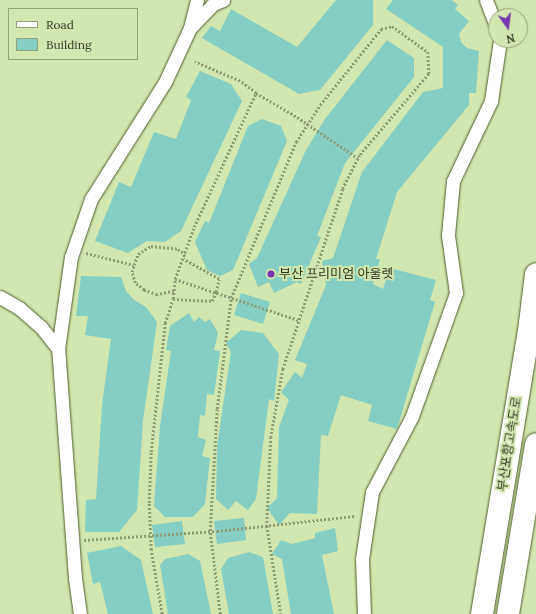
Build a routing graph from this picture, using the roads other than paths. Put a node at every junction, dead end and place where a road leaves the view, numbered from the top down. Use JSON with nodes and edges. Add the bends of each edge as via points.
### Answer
{"nodes":[{"id":1,"x":197,"y":0,"type":"edge"},
{"id":2,"x":223,"y":0,"type":"edge"},
{"id":3,"x":190,"y":28,"type":"junction"},
{"id":4,"x":499,"y":48,"type":"edge"},
{"id":5,"x":536,"y":274,"type":"edge"},
{"id":6,"x":0,"y":297,"type":"edge"},
{"id":7,"x":58,"y":349,"type":"junction"},
{"id":8,"x":536,"y":444,"type":"edge"},
{"id":9,"x":80,"y":614,"type":"edge"},
{"id":10,"x":364,"y":614,"type":"edge"},
{"id":11,"x":482,"y":614,"type":"edge"},
{"id":12,"x":508,"y":614,"type":"edge"}],
"edges":[{"from":1,"to":3,"type":"street"},
{"from":2,"to":3,"type":"street","via":[[213,4]]},
{"from":3,"to":7,"type":"street","via":[[165,82],[91,200],[74,249]]},
{"from":4,"to":10,"type":"street","via":[[491,101],[453,181],[448,235],[456,293],[412,416],[377,480],[367,515],[362,559]]},
{"from":5,"to":11,"type":"highway","name":"부산포항고속도로"},
{"from":6,"to":7,"type":"street","via":[[19,308],[41,327]]},
{"from":7,"to":9,"type":"street"},
{"from":8,"to":12,"type":"highway","name":"부산포항고속도로"}]}
